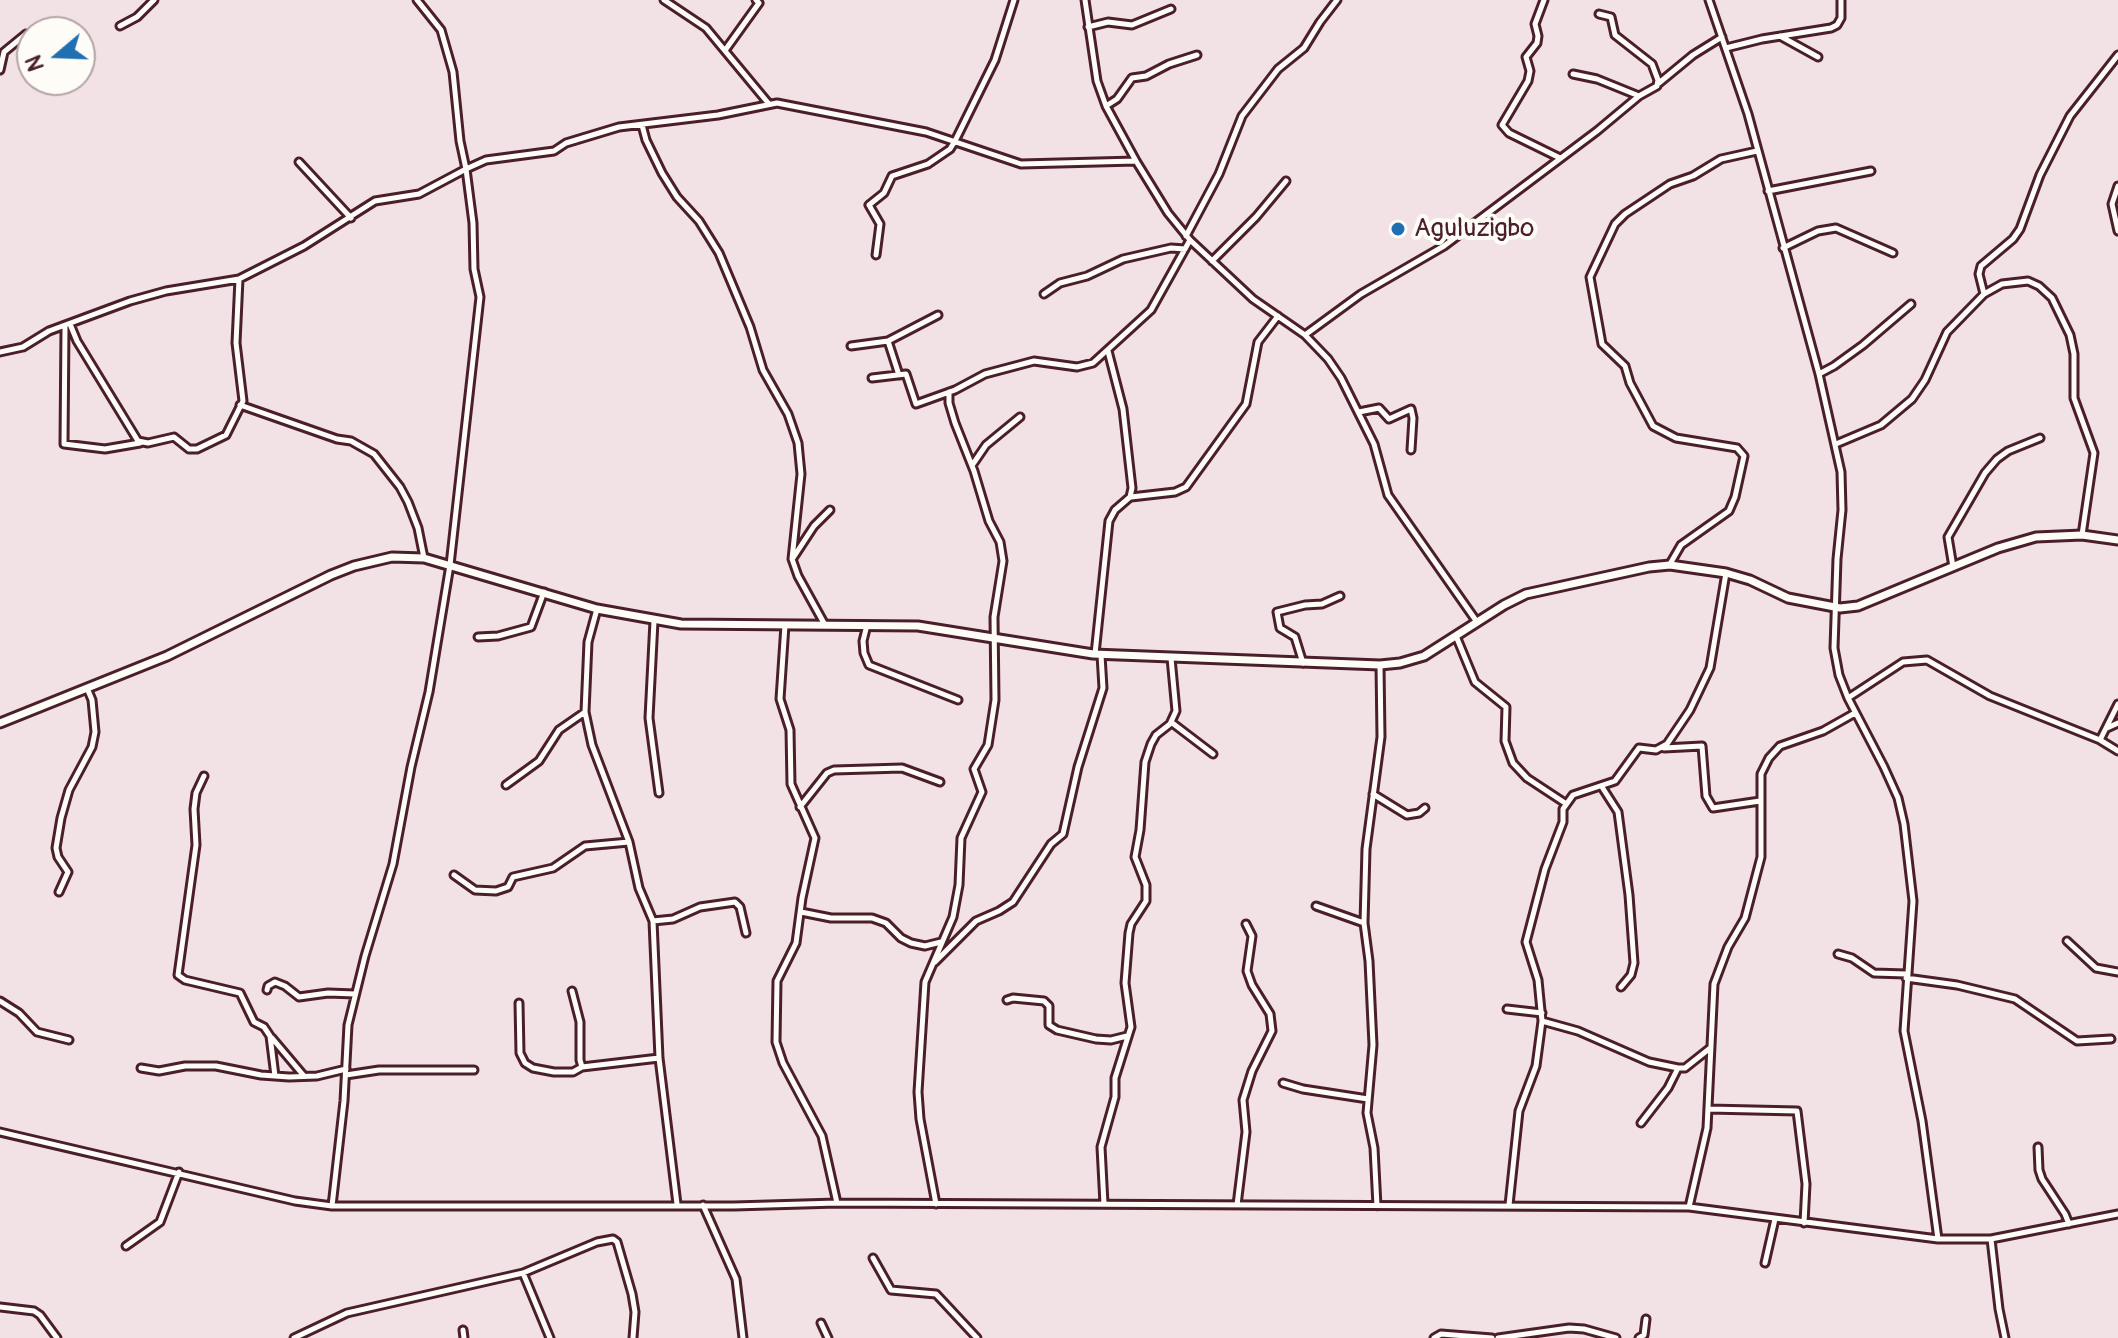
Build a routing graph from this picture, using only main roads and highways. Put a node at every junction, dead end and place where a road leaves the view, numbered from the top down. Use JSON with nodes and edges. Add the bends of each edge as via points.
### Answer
{"nodes":[{"id":1,"x":2118,"y":540,"type":"edge"},
{"id":2,"x":0,"y":723,"type":"edge"}],
"edges":[{"from":1,"to":2,"type":"main road","via":[[2036,537],[1858,606],[1788,598],[1726,573],[1649,567],[1515,599],[1424,656],[1380,665],[1098,654],[918,626],[681,624],[597,609],[424,558],[392,557],[354,566],[167,656]]}]}
